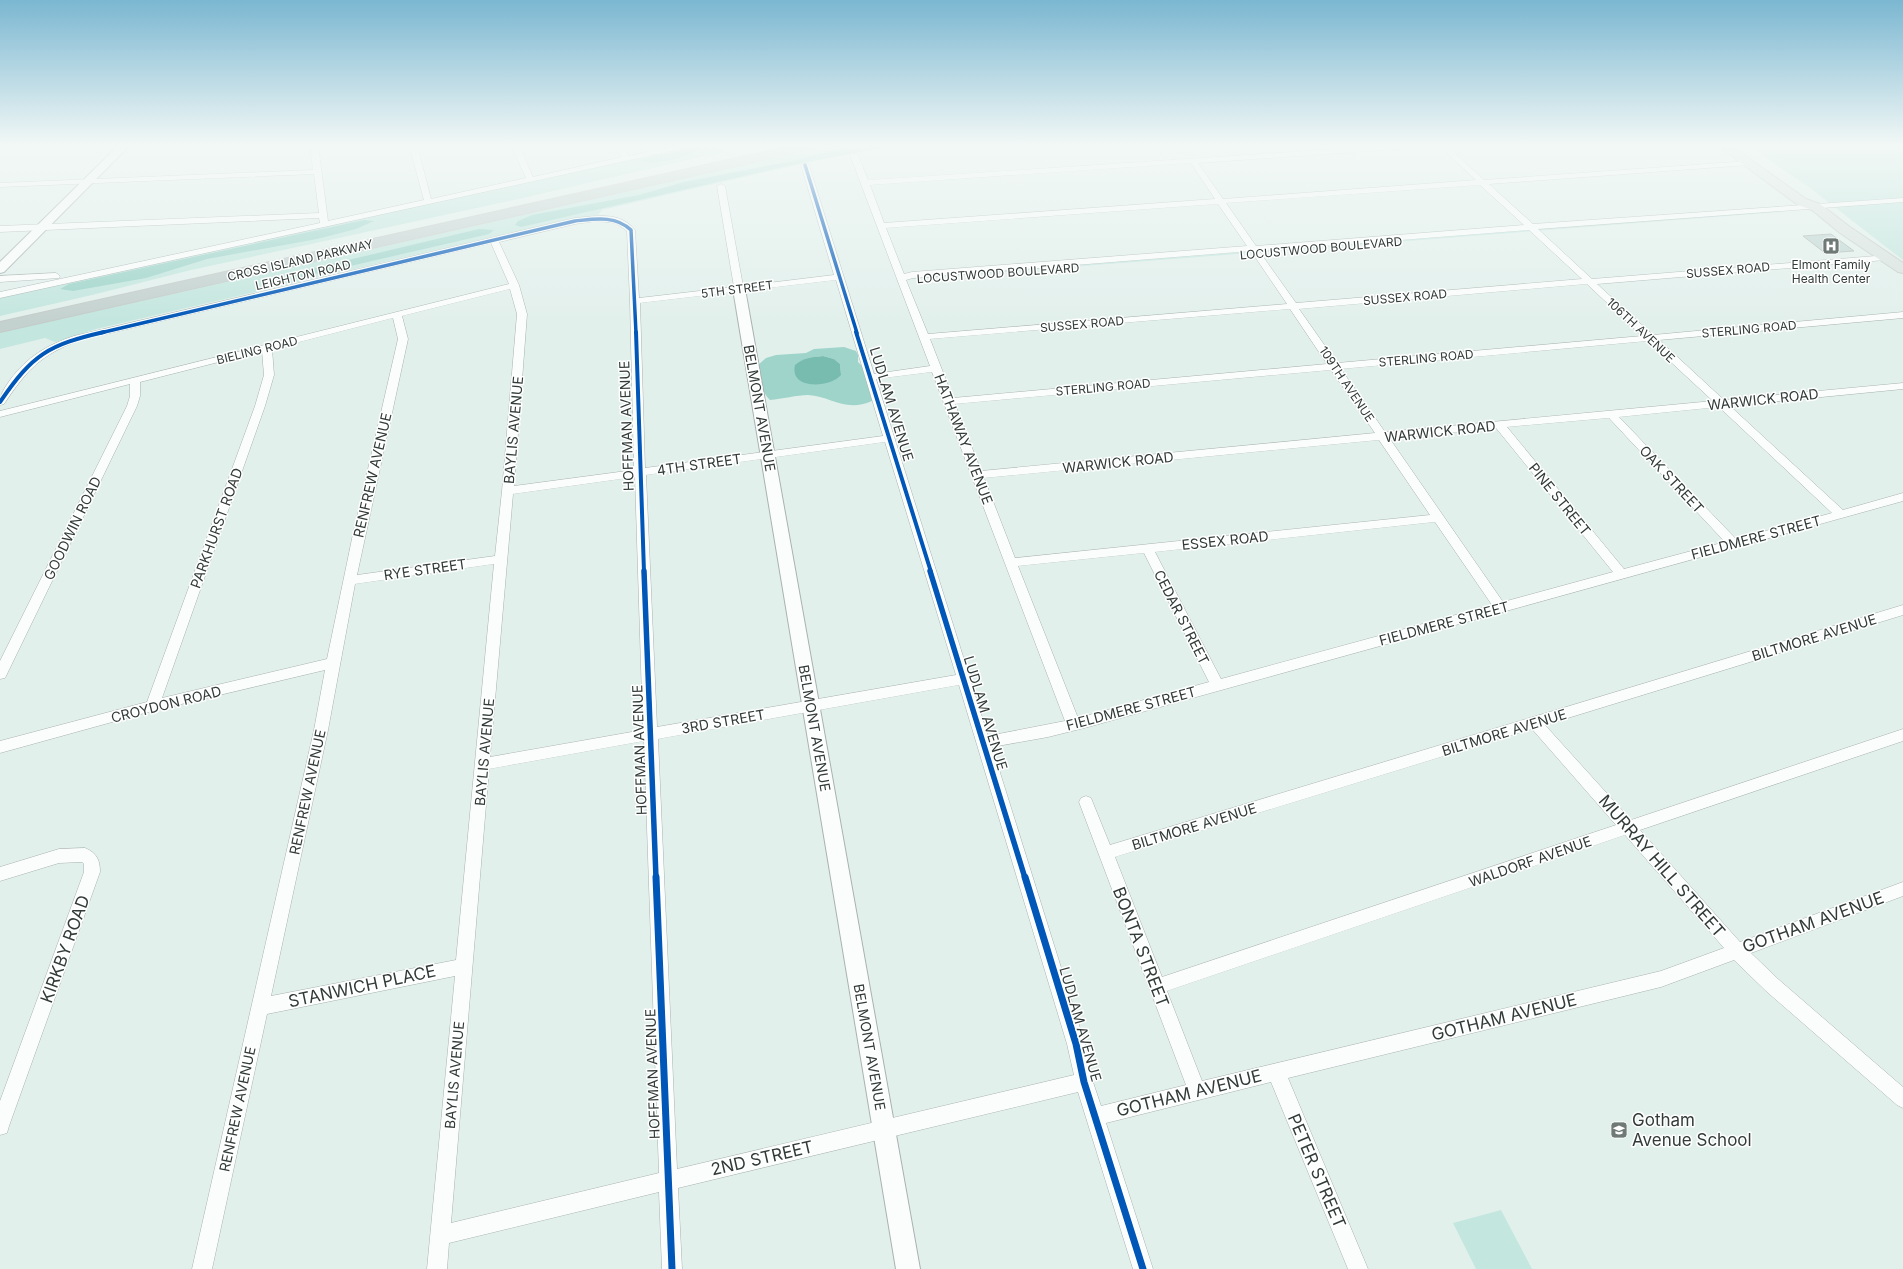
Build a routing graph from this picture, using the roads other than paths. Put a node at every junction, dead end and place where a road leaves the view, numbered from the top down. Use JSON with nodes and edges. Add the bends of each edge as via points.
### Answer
{"nodes":[{"id":1,"x":65,"y":204,"type":"edge"},
{"id":2,"x":321,"y":204,"type":"edge"},
{"id":3,"x":413,"y":204,"type":"edge"},
{"id":4,"x":510,"y":204,"type":"edge"},
{"id":5,"x":547,"y":204,"type":"edge"},
{"id":6,"x":724,"y":204,"type":"edge"},
{"id":7,"x":817,"y":204,"type":"edge"},
{"id":8,"x":873,"y":204,"type":"edge"},
{"id":9,"x":1190,"y":204,"type":"edge"},
{"id":10,"x":1223,"y":204,"type":"edge"},
{"id":11,"x":1506,"y":204,"type":"edge"},
{"id":12,"x":1808,"y":204,"type":"edge"},
{"id":13,"x":1851,"y":204,"type":"edge"},
{"id":14,"x":1816,"y":207,"type":"junction"},
{"id":15,"x":323,"y":215,"type":"junction"},
{"id":16,"x":324,"y":224,"type":"junction"},
{"id":17,"x":882,"y":226,"type":"junction"},
{"id":18,"x":42,"y":227,"type":"junction"},
{"id":19,"x":0,"y":229,"type":"edge"},
{"id":20,"x":1533,"y":229,"type":"junction"},
{"id":21,"x":631,"y":230,"type":"joint"},
{"id":22,"x":494,"y":241,"type":"junction"},
{"id":23,"x":1254,"y":250,"type":"junction"},
{"id":24,"x":1885,"y":257,"type":"junction"},
{"id":25,"x":0,"y":269,"type":"edge"},
{"id":26,"x":1903,"y":269,"type":"edge"},
{"id":27,"x":92,"y":274,"type":"junction"},
{"id":28,"x":840,"y":277,"type":"junction"},
{"id":29,"x":902,"y":278,"type":"junction"},
{"id":30,"x":0,"y":279,"type":"edge"},
{"id":31,"x":1589,"y":282,"type":"junction"},
{"id":32,"x":514,"y":285,"type":"junction"},
{"id":33,"x":739,"y":289,"type":"junction"},
{"id":34,"x":0,"y":295,"type":"edge"},
{"id":35,"x":635,"y":301,"type":"junction"},
{"id":36,"x":1294,"y":306,"type":"junction"},
{"id":37,"x":397,"y":315,"type":"junction"},
{"id":38,"x":1903,"y":315,"type":"edge"},
{"id":39,"x":0,"y":319,"type":"edge"},
{"id":40,"x":0,"y":327,"type":"edge"},
{"id":41,"x":924,"y":337,"type":"junction"},
{"id":42,"x":1651,"y":338,"type":"junction"},
{"id":43,"x":267,"y":347,"type":"junction"},
{"id":44,"x":1335,"y":366,"type":"junction"},
{"id":45,"x":936,"y":368,"type":"junction"},
{"id":46,"x":871,"y":377,"type":"junction"},
{"id":47,"x":135,"y":380,"type":"junction"},
{"id":48,"x":1903,"y":386,"type":"edge"},
{"id":49,"x":949,"y":401,"type":"junction"},
{"id":50,"x":0,"y":402,"type":"edge"},
{"id":51,"x":1721,"y":403,"type":"junction"},
{"id":52,"x":0,"y":414,"type":"edge"},
{"id":53,"x":1611,"y":414,"type":"junction"},
{"id":54,"x":1499,"y":425,"type":"junction"},
{"id":55,"x":1383,"y":436,"type":"junction"},
{"id":56,"x":890,"y":438,"type":"junction"},
{"id":57,"x":768,"y":455,"type":"junction"},
{"id":58,"x":640,"y":473,"type":"junction"},
{"id":59,"x":978,"y":476,"type":"junction"},
{"id":60,"x":508,"y":491,"type":"junction"},
{"id":61,"x":1903,"y":497,"type":"edge"},
{"id":62,"x":1841,"y":514,"type":"junction"},
{"id":63,"x":1438,"y":518,"type":"junction"},
{"id":64,"x":1734,"y":544,"type":"junction"},
{"id":65,"x":1147,"y":548,"type":"junction"},
{"id":66,"x":500,"y":559,"type":"junction"},
{"id":67,"x":1011,"y":563,"type":"junction"},
{"id":68,"x":1621,"y":574,"type":"junction"},
{"id":69,"x":349,"y":580,"type":"junction"},
{"id":70,"x":1500,"y":608,"type":"junction"},
{"id":71,"x":1903,"y":610,"type":"edge"},
{"id":72,"x":332,"y":663,"type":"junction"},
{"id":73,"x":0,"y":674,"type":"edge"},
{"id":74,"x":963,"y":679,"type":"junction"},
{"id":75,"x":1217,"y":685,"type":"junction"},
{"id":76,"x":152,"y":706,"type":"junction"},
{"id":77,"x":811,"y":706,"type":"junction"},
{"id":78,"x":1535,"y":723,"type":"junction"},
{"id":79,"x":1073,"y":724,"type":"junction"},
{"id":80,"x":650,"y":734,"type":"junction"},
{"id":81,"x":1903,"y":735,"type":"edge"},
{"id":82,"x":984,"y":743,"type":"junction"},
{"id":83,"x":0,"y":747,"type":"edge"},
{"id":84,"x":483,"y":764,"type":"junction"},
{"id":85,"x":1086,"y":802,"type":"dead end"},
{"id":86,"x":1628,"y":828,"type":"junction"},
{"id":87,"x":1105,"y":853,"type":"junction"},
{"id":88,"x":0,"y":874,"type":"edge"},
{"id":89,"x":1903,"y":889,"type":"edge"},
{"id":90,"x":1737,"y":951,"type":"junction"},
{"id":91,"x":465,"y":966,"type":"junction"},
{"id":92,"x":1156,"y":987,"type":"junction"},
{"id":93,"x":260,"y":1007,"type":"junction"},
{"id":94,"x":1276,"y":1072,"type":"junction"},
{"id":95,"x":1084,"y":1082,"type":"junction"},
{"id":96,"x":1197,"y":1091,"type":"junction"},
{"id":97,"x":1900,"y":1093,"type":"edge"},
{"id":98,"x":5,"y":1101,"type":"edge"},
{"id":99,"x":1096,"y":1116,"type":"junction"},
{"id":100,"x":0,"y":1126,"type":"edge"},
{"id":101,"x":884,"y":1129,"type":"junction"},
{"id":102,"x":669,"y":1181,"type":"junction"},
{"id":103,"x":440,"y":1235,"type":"junction"},
{"id":104,"x":202,"y":1269,"type":"edge"},
{"id":105,"x":437,"y":1269,"type":"edge"},
{"id":106,"x":672,"y":1269,"type":"edge"},
{"id":107,"x":908,"y":1269,"type":"edge"},
{"id":108,"x":1143,"y":1269,"type":"edge"},
{"id":109,"x":1358,"y":1269,"type":"edge"}],
"edges":[{"from":1,"to":18,"type":"main road"},
{"from":2,"to":15,"type":"street"},
{"from":3,"to":16,"type":"street"},
{"from":4,"to":39,"type":"highway","name":"CROSS ISLAND PARKWAY"},
{"from":5,"to":40,"type":"highway","name":"CROSS ISLAND PARKWAY"},
{"from":6,"to":33,"type":"street","name":"BELMONT AVENUE"},
{"from":7,"to":28,"type":"street","name":"LUDLAM AVENUE"},
{"from":8,"to":17,"type":"street","name":"HATHAWAY AVENUE"},
{"from":9,"to":17,"type":"street"},
{"from":10,"to":23,"type":"street","name":"109TH AVENUE"},
{"from":11,"to":20,"type":"street","name":"106TH AVENUE"},
{"from":12,"to":14,"type":"main road"},
{"from":13,"to":14,"type":"street","name":"LOCUSTWOOD BOULEVARD"},
{"from":14,"to":20,"type":"street","name":"LOCUSTWOOD BOULEVARD","via":[[1780,212]]},
{"from":14,"to":24,"type":"main road"},
{"from":15,"to":16,"type":"street"},
{"from":15,"to":18,"type":"street"},
{"from":16,"to":27,"type":"street"},
{"from":17,"to":29,"type":"street","name":"HATHAWAY AVENUE"},
{"from":18,"to":19,"type":"street"},
{"from":18,"to":25,"type":"main road"},
{"from":20,"to":23,"type":"street","name":"LOCUSTWOOD BOULEVARD"},
{"from":20,"to":31,"type":"street","name":"106TH AVENUE"},
{"from":21,"to":22,"type":"street","name":"LEIGHTON ROAD","via":[[626,224],[612,219],[597,219],[575,221]]},
{"from":21,"to":35,"type":"street","name":"HOFFMAN AVENUE"},
{"from":22,"to":32,"type":"street","name":"BAYLIS AVENUE"},
{"from":22,"to":50,"type":"street","name":"LEIGHTON ROAD","via":[[62,343],[30,362]]},
{"from":23,"to":29,"type":"street","name":"LOCUSTWOOD BOULEVARD"},
{"from":23,"to":36,"type":"street","name":"109TH AVENUE"},
{"from":24,"to":26,"type":"main road"},
{"from":24,"to":31,"type":"street","name":"SUSSEX ROAD"},
{"from":27,"to":30,"type":"street"},
{"from":27,"to":34,"type":"street"},
{"from":28,"to":33,"type":"street","name":"5TH STREET"},
{"from":28,"to":46,"type":"street","name":"LUDLAM AVENUE"},
{"from":29,"to":41,"type":"street","name":"HATHAWAY AVENUE"},
{"from":31,"to":36,"type":"street","name":"SUSSEX ROAD"},
{"from":31,"to":42,"type":"street","name":"106TH AVENUE"},
{"from":32,"to":37,"type":"street","name":"BIELING ROAD"},
{"from":32,"to":60,"type":"street","name":"BAYLIS AVENUE","via":[[522,314]]},
{"from":33,"to":35,"type":"street","name":"5TH STREET"},
{"from":33,"to":57,"type":"street","name":"BELMONT AVENUE"},
{"from":35,"to":58,"type":"street","name":"HOFFMAN AVENUE"},
{"from":36,"to":41,"type":"street","name":"SUSSEX ROAD"},
{"from":36,"to":44,"type":"street","name":"109TH AVENUE"},
{"from":37,"to":43,"type":"street","name":"BIELING ROAD"},
{"from":37,"to":69,"type":"street","name":"RENFREW AVENUE","via":[[403,339]]},
{"from":38,"to":42,"type":"street","name":"STERLING ROAD"},
{"from":41,"to":45,"type":"street","name":"HATHAWAY AVENUE"},
{"from":42,"to":44,"type":"street","name":"STERLING ROAD"},
{"from":42,"to":51,"type":"street","name":"106TH AVENUE"},
{"from":43,"to":47,"type":"street","name":"BIELING ROAD"},
{"from":43,"to":76,"type":"street","name":"PARKHURST ROAD","via":[[269,375],[260,406]]},
{"from":44,"to":49,"type":"street","name":"STERLING ROAD"},
{"from":44,"to":55,"type":"street","name":"109TH AVENUE"},
{"from":45,"to":46,"type":"street"},
{"from":45,"to":49,"type":"street","name":"HATHAWAY AVENUE"},
{"from":46,"to":56,"type":"street","name":"LUDLAM AVENUE"},
{"from":47,"to":52,"type":"street","name":"BIELING ROAD"},
{"from":47,"to":73,"type":"street","name":"GOODWIN ROAD","via":[[132,406]]},
{"from":48,"to":51,"type":"street","name":"WARWICK ROAD"},
{"from":49,"to":59,"type":"street","name":"HATHAWAY AVENUE"},
{"from":51,"to":53,"type":"street","name":"WARWICK ROAD"},
{"from":51,"to":62,"type":"street","name":"106TH AVENUE"},
{"from":53,"to":54,"type":"street","name":"WARWICK ROAD"},
{"from":53,"to":64,"type":"street","name":"OAK STREET"},
{"from":54,"to":55,"type":"street","name":"WARWICK ROAD"},
{"from":54,"to":68,"type":"street","name":"PINE STREET"},
{"from":55,"to":59,"type":"street","name":"WARWICK ROAD"},
{"from":55,"to":63,"type":"street","name":"109TH AVENUE"},
{"from":56,"to":57,"type":"street","name":"4TH STREET"},
{"from":56,"to":74,"type":"street","name":"LUDLAM AVENUE"},
{"from":57,"to":58,"type":"street","name":"4TH STREET"},
{"from":57,"to":77,"type":"street","name":"BELMONT AVENUE"},
{"from":58,"to":60,"type":"street","name":"4TH STREET"},
{"from":58,"to":80,"type":"street","name":"HOFFMAN AVENUE"},
{"from":59,"to":67,"type":"street","name":"HATHAWAY AVENUE"},
{"from":60,"to":66,"type":"street","name":"BAYLIS AVENUE"},
{"from":61,"to":62,"type":"street","name":"FIELDMERE STREET"},
{"from":62,"to":64,"type":"street","name":"FIELDMERE STREET"},
{"from":63,"to":65,"type":"street","name":"ESSEX ROAD"},
{"from":63,"to":70,"type":"street","name":"109TH AVENUE"},
{"from":64,"to":68,"type":"street","name":"FIELDMERE STREET"},
{"from":65,"to":67,"type":"street","name":"ESSEX ROAD"},
{"from":65,"to":75,"type":"street","name":"CEDAR STREET"},
{"from":66,"to":69,"type":"street","name":"RYE STREET"},
{"from":66,"to":84,"type":"street","name":"BAYLIS AVENUE"},
{"from":67,"to":79,"type":"street","name":"HATHAWAY AVENUE"},
{"from":68,"to":70,"type":"street","name":"FIELDMERE STREET"},
{"from":69,"to":72,"type":"street","name":"RENFREW AVENUE"},
{"from":70,"to":75,"type":"street","name":"FIELDMERE STREET"},
{"from":71,"to":78,"type":"street","name":"BILTMORE AVENUE"},
{"from":72,"to":76,"type":"street","name":"CROYDON ROAD"},
{"from":72,"to":93,"type":"street","name":"RENFREW AVENUE","via":[[321,730]]},
{"from":74,"to":77,"type":"street","name":"3RD STREET"},
{"from":74,"to":82,"type":"street","name":"LUDLAM AVENUE"},
{"from":75,"to":79,"type":"street","name":"FIELDMERE STREET"},
{"from":76,"to":83,"type":"street","name":"CROYDON ROAD"},
{"from":77,"to":80,"type":"street","name":"3RD STREET"},
{"from":77,"to":101,"type":"street","name":"BELMONT AVENUE"},
{"from":78,"to":86,"type":"street","name":"MURRAY HILL STREET"},
{"from":78,"to":87,"type":"street","name":"BILTMORE AVENUE"},
{"from":79,"to":82,"type":"street","name":"FIELDMERE STREET"},
{"from":80,"to":84,"type":"street","name":"3RD STREET"},
{"from":80,"to":102,"type":"street","name":"HOFFMAN AVENUE"},
{"from":81,"to":86,"type":"street","name":"WALDORF AVENUE"},
{"from":82,"to":95,"type":"street","name":"LUDLAM AVENUE","via":[[1076,1044]]},
{"from":84,"to":91,"type":"street","name":"BAYLIS AVENUE"},
{"from":85,"to":87,"type":"street","name":"BONTA STREET"},
{"from":86,"to":90,"type":"street","name":"MURRAY HILL STREET"},
{"from":86,"to":92,"type":"street","name":"WALDORF AVENUE"},
{"from":87,"to":92,"type":"street","name":"BONTA STREET"},
{"from":88,"to":98,"type":"street","name":"KIRKBY ROAD","via":[[59,856],[85,855],[92,861],[92,872]]},
{"from":89,"to":90,"type":"street","name":"GOTHAM AVENUE"},
{"from":90,"to":94,"type":"street","name":"GOTHAM AVENUE","via":[[1661,979]]},
{"from":90,"to":97,"type":"street","name":"MURRAY HILL STREET","via":[[1772,985]]},
{"from":91,"to":93,"type":"street","name":"STANWICH PLACE"},
{"from":91,"to":103,"type":"street","name":"BAYLIS AVENUE"},
{"from":92,"to":96,"type":"street","name":"BONTA STREET"},
{"from":93,"to":104,"type":"street","name":"RENFREW AVENUE"},
{"from":94,"to":96,"type":"street","name":"GOTHAM AVENUE"},
{"from":94,"to":109,"type":"street","name":"PETER STREET"},
{"from":95,"to":99,"type":"street","name":"LUDLAM AVENUE"},
{"from":95,"to":101,"type":"street","name":"2ND STREET"},
{"from":96,"to":99,"type":"street","name":"GOTHAM AVENUE"},
{"from":98,"to":100,"type":"street","name":"KIRKBY ROAD"},
{"from":99,"to":108,"type":"street","name":"LUDLAM AVENUE"},
{"from":101,"to":102,"type":"street","name":"2ND STREET"},
{"from":101,"to":107,"type":"street","name":"BELMONT AVENUE"},
{"from":102,"to":103,"type":"street","name":"2ND STREET"},
{"from":102,"to":106,"type":"street","name":"HOFFMAN AVENUE"},
{"from":103,"to":105,"type":"street","name":"BAYLIS AVENUE"}]}
